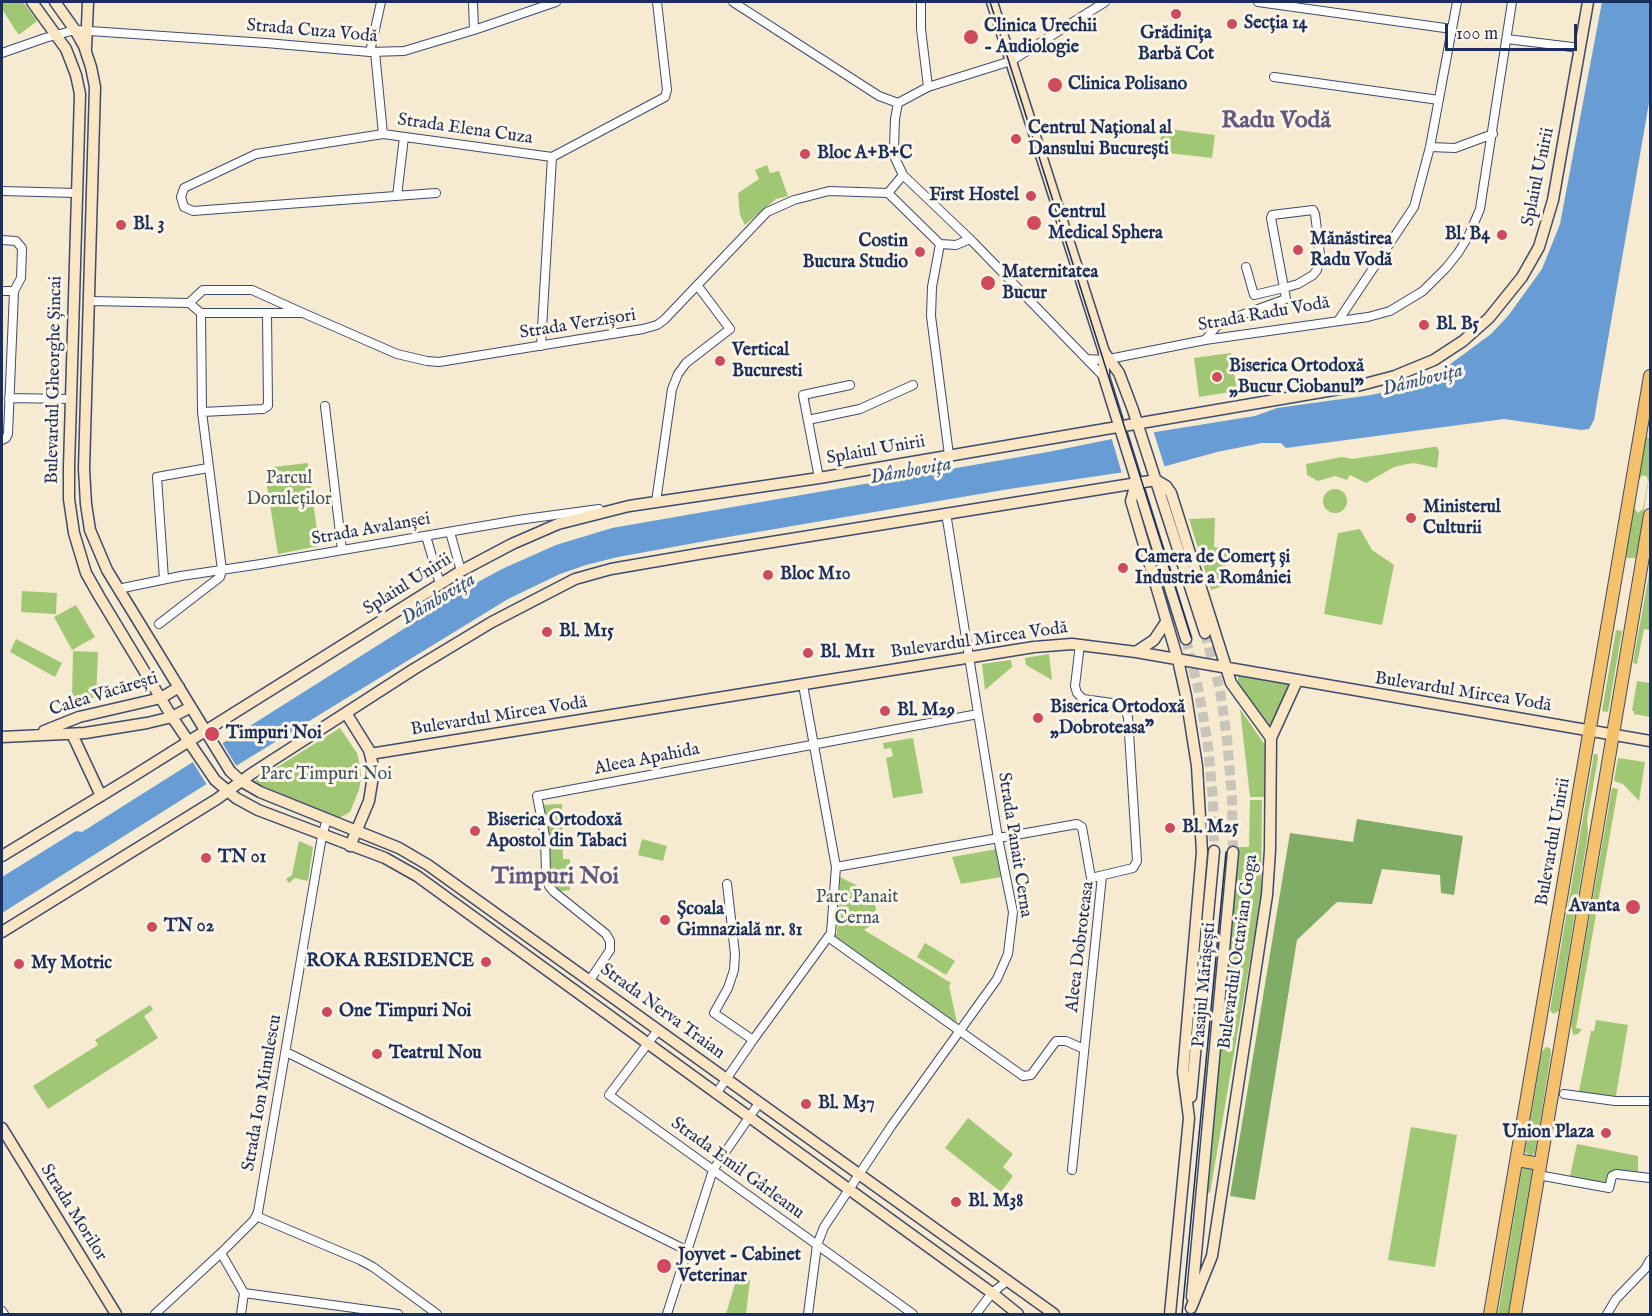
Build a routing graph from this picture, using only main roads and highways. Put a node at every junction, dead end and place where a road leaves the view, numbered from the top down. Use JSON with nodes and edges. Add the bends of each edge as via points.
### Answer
{"nodes":[{"id":1,"x":32,"y":2,"type":"edge"},
{"id":2,"x":55,"y":2,"type":"edge"},
{"id":3,"x":88,"y":2,"type":"edge"},
{"id":4,"x":992,"y":2,"type":"edge"},
{"id":5,"x":1588,"y":2,"type":"edge"},
{"id":6,"x":86,"y":52,"type":"junction"},
{"id":7,"x":1106,"y":357,"type":"junction"},
{"id":8,"x":1650,"y":376,"type":"edge"},
{"id":9,"x":1139,"y":427,"type":"junction"},
{"id":10,"x":1120,"y":431,"type":"junction"},
{"id":11,"x":1154,"y":475,"type":"junction"},
{"id":12,"x":1134,"y":478,"type":"junction"},
{"id":13,"x":1110,"y":487,"type":"junction"},
{"id":14,"x":1131,"y":501,"type":"junction"},
{"id":15,"x":1650,"y":515,"type":"edge"},
{"id":16,"x":1166,"y":621,"type":"junction"},
{"id":17,"x":1205,"y":633,"type":"tunnel mouth"},
{"id":18,"x":1186,"y":639,"type":"tunnel mouth"},
{"id":19,"x":1136,"y":652,"type":"junction"},
{"id":20,"x":1178,"y":660,"type":"junction"},
{"id":21,"x":1227,"y":669,"type":"junction"},
{"id":22,"x":1297,"y":681,"type":"junction"},
{"id":23,"x":179,"y":687,"type":"junction"},
{"id":24,"x":161,"y":698,"type":"junction"},
{"id":25,"x":191,"y":706,"type":"junction"},
{"id":26,"x":346,"y":713,"type":"junction"},
{"id":27,"x":172,"y":717,"type":"junction"},
{"id":28,"x":205,"y":730,"type":"junction"},
{"id":29,"x":1591,"y":731,"type":"junction"},
{"id":30,"x":38,"y":734,"type":"junction"},
{"id":31,"x":72,"y":734,"type":"junction"},
{"id":32,"x":1613,"y":734,"type":"junction"},
{"id":33,"x":2,"y":737,"type":"edge"},
{"id":34,"x":1271,"y":738,"type":"junction"},
{"id":35,"x":189,"y":741,"type":"junction"},
{"id":36,"x":1650,"y":741,"type":"edge"},
{"id":37,"x":212,"y":743,"type":"joint"},
{"id":38,"x":197,"y":753,"type":"joint"},
{"id":39,"x":370,"y":754,"type":"junction"},
{"id":40,"x":241,"y":781,"type":"junction"},
{"id":41,"x":227,"y":792,"type":"junction"},
{"id":42,"x":101,"y":796,"type":"junction"},
{"id":43,"x":357,"y":831,"type":"junction"},
{"id":44,"x":350,"y":846,"type":"junction"},
{"id":45,"x":1214,"y":851,"type":"tunnel mouth"},
{"id":46,"x":1233,"y":852,"type":"tunnel mouth"},
{"id":47,"x":2,"y":856,"type":"edge"},
{"id":48,"x":2,"y":932,"type":"edge"},
{"id":49,"x":1539,"y":1034,"type":"junction"},
{"id":50,"x":1562,"y":1038,"type":"junction"},
{"id":51,"x":1189,"y":1119,"type":"junction"},
{"id":52,"x":1209,"y":1120,"type":"joint"},
{"id":53,"x":2,"y":1128,"type":"edge"},
{"id":54,"x":1517,"y":1160,"type":"junction"},
{"id":55,"x":1539,"y":1169,"type":"junction"},
{"id":56,"x":1191,"y":1311,"type":"edge"},
{"id":57,"x":116,"y":1314,"type":"edge"},
{"id":58,"x":1018,"y":1314,"type":"edge"},
{"id":59,"x":1054,"y":1314,"type":"edge"},
{"id":60,"x":1170,"y":1314,"type":"edge"},
{"id":61,"x":1490,"y":1314,"type":"edge"},
{"id":62,"x":1515,"y":1314,"type":"edge"}],
"edges":[{"from":1,"to":24,"type":"main road","name":"Bulevardul Gheorghe Șincai","via":[[57,34],[79,85],[70,399],[69,499],[74,533],[99,596]]},
{"from":2,"to":6,"type":"main road","name":"Bulevardul Gheorghe Șincai"},
{"from":3,"to":6,"type":"main road","name":"Bulevardul Gheorghe Șincai"},
{"from":4,"to":7,"type":"main road"},
{"from":5,"to":9,"type":"main road","name":"Splaiul Unirii","via":[[1544,234],[1522,277],[1477,330],[1434,360],[1383,380]]},
{"from":6,"to":23,"type":"main road","name":"Bulevardul Gheorghe Șincai","via":[[95,95],[86,504],[90,530],[107,570]]},
{"from":7,"to":9,"type":"main road","via":[[1119,373]]},
{"from":7,"to":10,"type":"main road","via":[[1104,377]]},
{"from":8,"to":29,"type":"main road","name":"Bulevardul Unirii"},
{"from":9,"to":10,"type":"main road","name":"Splaiul Unirii"},
{"from":9,"to":11,"type":"main road"},
{"from":10,"to":12,"type":"main road"},
{"from":10,"to":28,"type":"main road","name":"Splaiul Unirii","via":[[628,506],[558,524],[461,571]]},
{"from":11,"to":12,"type":"main road"},
{"from":11,"to":17,"type":"main road"},
{"from":11,"to":21,"type":"main road","via":[[1171,493]]},
{"from":12,"to":13,"type":"main road"},
{"from":12,"to":14,"type":"main road"},
{"from":12,"to":18,"type":"main road"},
{"from":13,"to":14,"type":"main road","via":[[1123,492]]},
{"from":13,"to":26,"type":"main road","via":[[622,567],[575,579],[479,629]]},
{"from":14,"to":16,"type":"main road"},
{"from":15,"to":32,"type":"main road"},
{"from":16,"to":19,"type":"main road","via":[[1154,640]]},
{"from":16,"to":20,"type":"main road"},
{"from":19,"to":20,"type":"main road","name":"Bulevardul Mircea Vodă"},
{"from":19,"to":39,"type":"main road","name":"Bulevardul Mircea Vodă","via":[[1080,644],[1044,646]]},
{"from":20,"to":21,"type":"main road","name":"Bulevardul Mircea Vodă"},
{"from":20,"to":51,"type":"main road","via":[[1194,743],[1202,852],[1183,1072]]},
{"from":21,"to":22,"type":"main road","name":"Bulevardul Mircea Vodă"},
{"from":21,"to":34,"type":"main road","via":[[1231,683]]},
{"from":22,"to":29,"type":"main road","name":"Bulevardul Mircea Vodă"},
{"from":22,"to":34,"type":"main road"},
{"from":23,"to":24,"type":"main road","name":"Calea Văcărești"},
{"from":23,"to":25,"type":"main road","name":"Bulevardul Gheorghe Șincai"},
{"from":24,"to":27,"type":"main road","name":"Bulevardul Gheorghe Șincai"},
{"from":24,"to":30,"type":"main road","name":"Calea Văcărești","via":[[79,717]]},
{"from":25,"to":27,"type":"main road","name":"Calea Văcărești"},
{"from":25,"to":28,"type":"main road","name":"Bulevardul Gheorghe Șincai"},
{"from":26,"to":39,"type":"main road"},
{"from":26,"to":40,"type":"main road"},
{"from":27,"to":31,"type":"main road","name":"Calea Văcărești"},
{"from":27,"to":35,"type":"main road","name":"Bulevardul Gheorghe Șincai"},
{"from":28,"to":35,"type":"main road","name":"Splaiul Unirii"},
{"from":28,"to":37,"type":"main road","name":"Bulevardul Gheorghe Șincai"},
{"from":29,"to":32,"type":"main road","name":"Bulevardul Mircea Vodă"},
{"from":29,"to":49,"type":"main road","name":"Bulevardul Unirii"},
{"from":30,"to":31,"type":"main road","name":"Calea Văcărești"},
{"from":30,"to":33,"type":"main road","name":"Calea Văcărești"},
{"from":31,"to":42,"type":"main road"},
{"from":32,"to":36,"type":"main road"},
{"from":32,"to":50,"type":"main road"},
{"from":34,"to":56,"type":"main road","name":"Bulevardul Octavian Goga","via":[[1267,895],[1212,1256]]},
{"from":35,"to":38,"type":"main road","name":"Bulevardul Gheorghe Șincai"},
{"from":35,"to":42,"type":"main road","name":"Splaiul Unirii"},
{"from":37,"to":40,"type":"main road","name":"Strada Nerva Traian"},
{"from":38,"to":41,"type":"main road","name":"Strada Nerva Traian"},
{"from":39,"to":43,"type":"main road","via":[[374,770],[372,789]]},
{"from":40,"to":41,"type":"main road"},
{"from":40,"to":43,"type":"main road","name":"Strada Nerva Traian"},
{"from":41,"to":44,"type":"main road","name":"Strada Nerva Traian","via":[[258,810]]},
{"from":41,"to":48,"type":"main road"},
{"from":42,"to":47,"type":"main road","name":"Splaiul Unirii"},
{"from":43,"to":44,"type":"main road"},
{"from":43,"to":59,"type":"main road","name":"Strada Nerva Traian","via":[[412,855]]},
{"from":44,"to":58,"type":"main road","name":"Strada Nerva Traian","via":[[385,858],[417,876]]},
{"from":45,"to":51,"type":"main road","name":"Pasajul Mărășești"},
{"from":46,"to":52,"type":"main road","name":"Pasajul Mărășești"},
{"from":49,"to":50,"type":"main road"},
{"from":49,"to":54,"type":"main road","name":"Bulevardul Unirii"},
{"from":50,"to":55,"type":"main road"},
{"from":51,"to":60,"type":"main road"},
{"from":52,"to":56,"type":"main road","name":"Bulevardul Octavian Goga"},
{"from":53,"to":57,"type":"main road","name":"Strada Morilor"},
{"from":54,"to":55,"type":"main road"},
{"from":54,"to":61,"type":"main road","name":"Bulevardul Unirii"},
{"from":55,"to":62,"type":"main road"}]}
